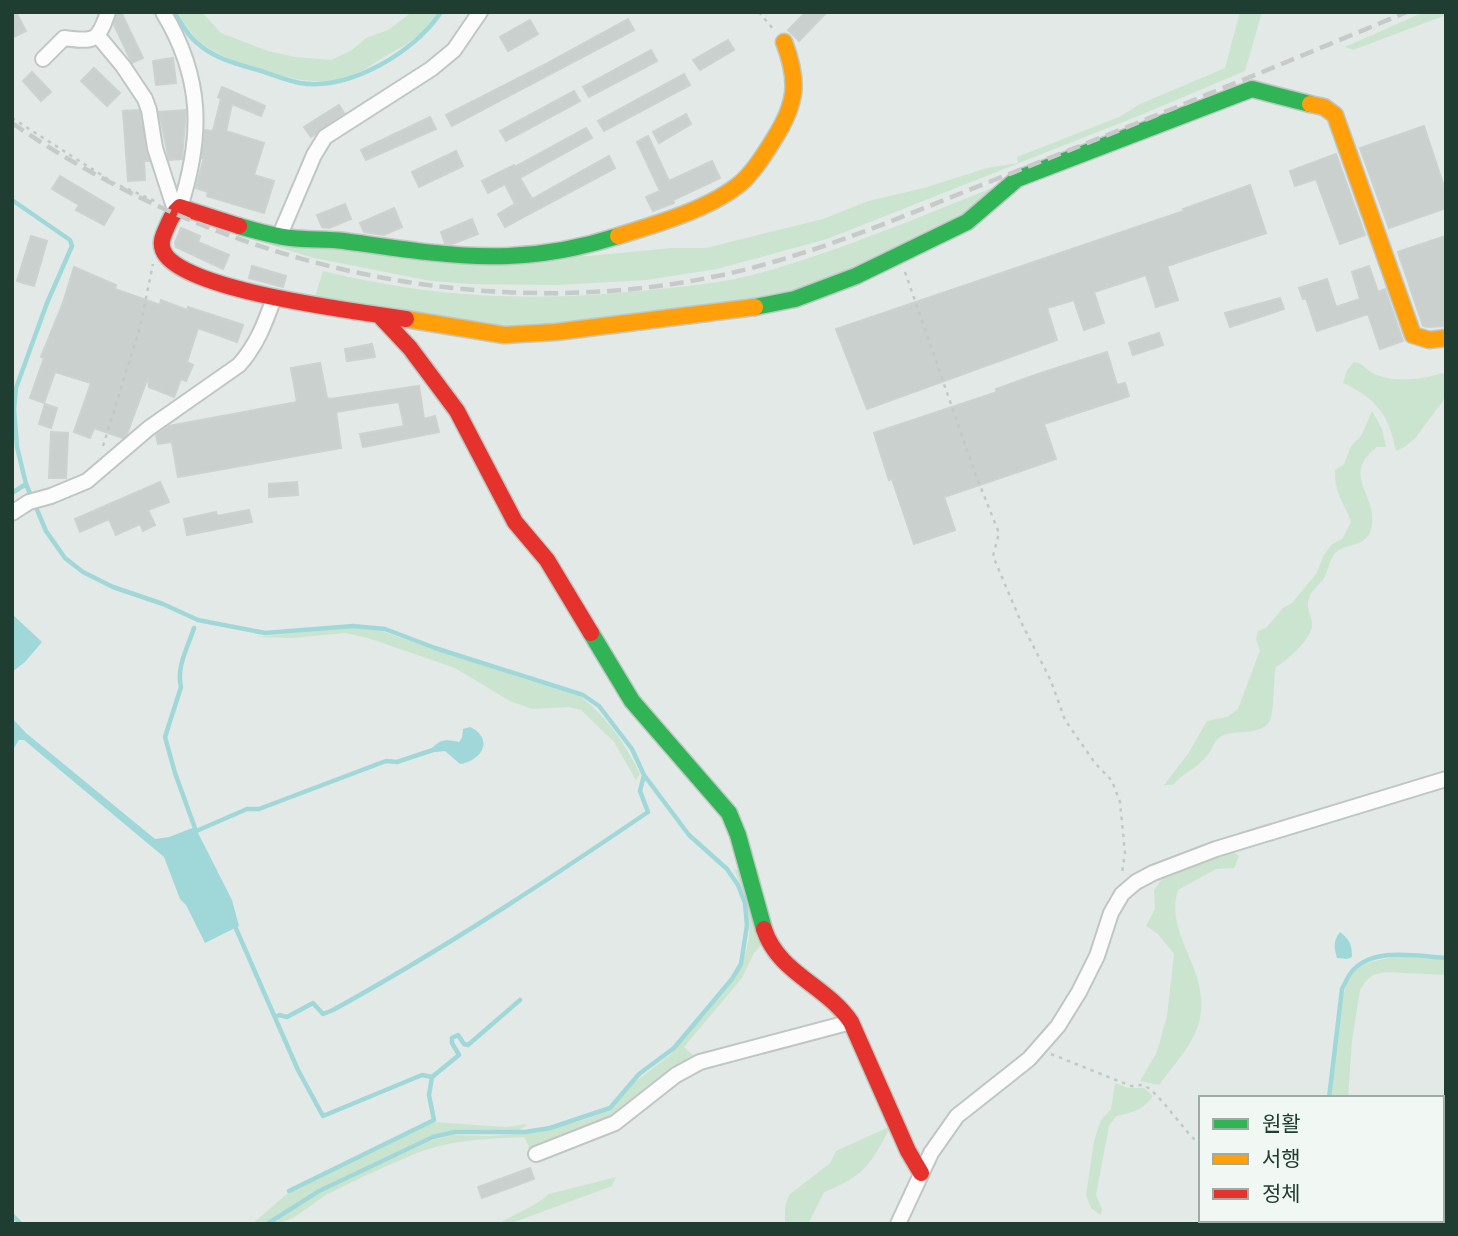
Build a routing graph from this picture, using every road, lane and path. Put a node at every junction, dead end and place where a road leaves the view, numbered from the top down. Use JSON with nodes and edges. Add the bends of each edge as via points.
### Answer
{"nodes":[{"id":1,"x":108,"y":12,"type":"edge"},
{"id":2,"x":163,"y":12,"type":"edge"},
{"id":3,"x":480,"y":12,"type":"edge"},
{"id":4,"x":759,"y":12,"type":"edge"},
{"id":5,"x":98,"y":36,"type":"junction"},
{"id":6,"x":784,"y":42,"type":"joint"},
{"id":7,"x":43,"y":59,"type":"dead end"},
{"id":8,"x":12,"y":118,"type":"edge"},
{"id":9,"x":178,"y":209,"type":"junction"},
{"id":10,"x":279,"y":237,"type":"junction"},
{"id":11,"x":163,"y":251,"type":"junction"},
{"id":12,"x":899,"y":255,"type":"junction"},
{"id":13,"x":274,"y":298,"type":"junction"},
{"id":14,"x":379,"y":315,"type":"junction"},
{"id":15,"x":1446,"y":338,"type":"edge"},
{"id":16,"x":104,"y":467,"type":"junction"},
{"id":17,"x":12,"y":513,"type":"edge"},
{"id":18,"x":1446,"y":779,"type":"edge"},
{"id":19,"x":1122,"y":894,"type":"junction"},
{"id":20,"x":851,"y":1022,"type":"junction"},
{"id":21,"x":1037,"y":1050,"type":"junction"},
{"id":22,"x":1199,"y":1143,"type":"edge"},
{"id":23,"x":536,"y":1154,"type":"dead end"},
{"id":24,"x":921,"y":1173,"type":"junction"},
{"id":25,"x":898,"y":1224,"type":"edge"}],
"edges":[{"from":1,"to":5,"type":"street"},
{"from":2,"to":9,"type":"street","via":[[186,57],[197,124],[190,174]]},
{"from":3,"to":10,"type":"street","via":[[454,50],[325,137]]},
{"from":4,"to":6,"type":"path"},
{"from":5,"to":7,"type":"street","via":[[89,41],[64,38]]},
{"from":5,"to":9,"type":"street","via":[[145,100],[155,148]]},
{"from":6,"to":10,"type":"street","via":[[794,65],[795,90],[780,131],[744,180],[674,216],[608,241],[524,257],[402,251]]},
{"from":8,"to":9,"type":"path","via":[[114,183]]},
{"from":9,"to":10,"type":"street"},
{"from":9,"to":11,"type":"street","via":[[162,239]]},
{"from":11,"to":13,"type":"street","via":[[195,276]]},
{"from":11,"to":16,"type":"path","via":[[156,257],[140,327],[104,441]]},
{"from":12,"to":14,"type":"street","via":[[796,299],[735,311],[556,332],[504,335]]},
{"from":12,"to":15,"type":"street","via":[[967,222],[1017,179],[1252,89],[1324,107],[1335,115],[1413,335],[1426,341]]},
{"from":12,"to":19,"type":"path","via":[[999,533],[993,556],[1065,720],[1112,781],[1120,802],[1125,853]]},
{"from":13,"to":14,"type":"street"},
{"from":13,"to":16,"type":"street","via":[[262,331],[239,365],[149,428]]},
{"from":14,"to":20,"type":"street","via":[[457,411],[515,522],[547,560],[632,701],[729,813],[776,957],[842,1009]]},
{"from":16,"to":17,"type":"street","via":[[88,481],[29,502]]},
{"from":18,"to":19,"type":"street","via":[[1198,855],[1153,873]]},
{"from":19,"to":21,"type":"street","via":[[1079,992]]},
{"from":20,"to":23,"type":"street","via":[[700,1062],[615,1123]]},
{"from":20,"to":24,"type":"street"},
{"from":21,"to":22,"type":"path","via":[[1131,1086],[1144,1085]]},
{"from":21,"to":24,"type":"street","via":[[957,1116]]},
{"from":24,"to":25,"type":"street"}]}
